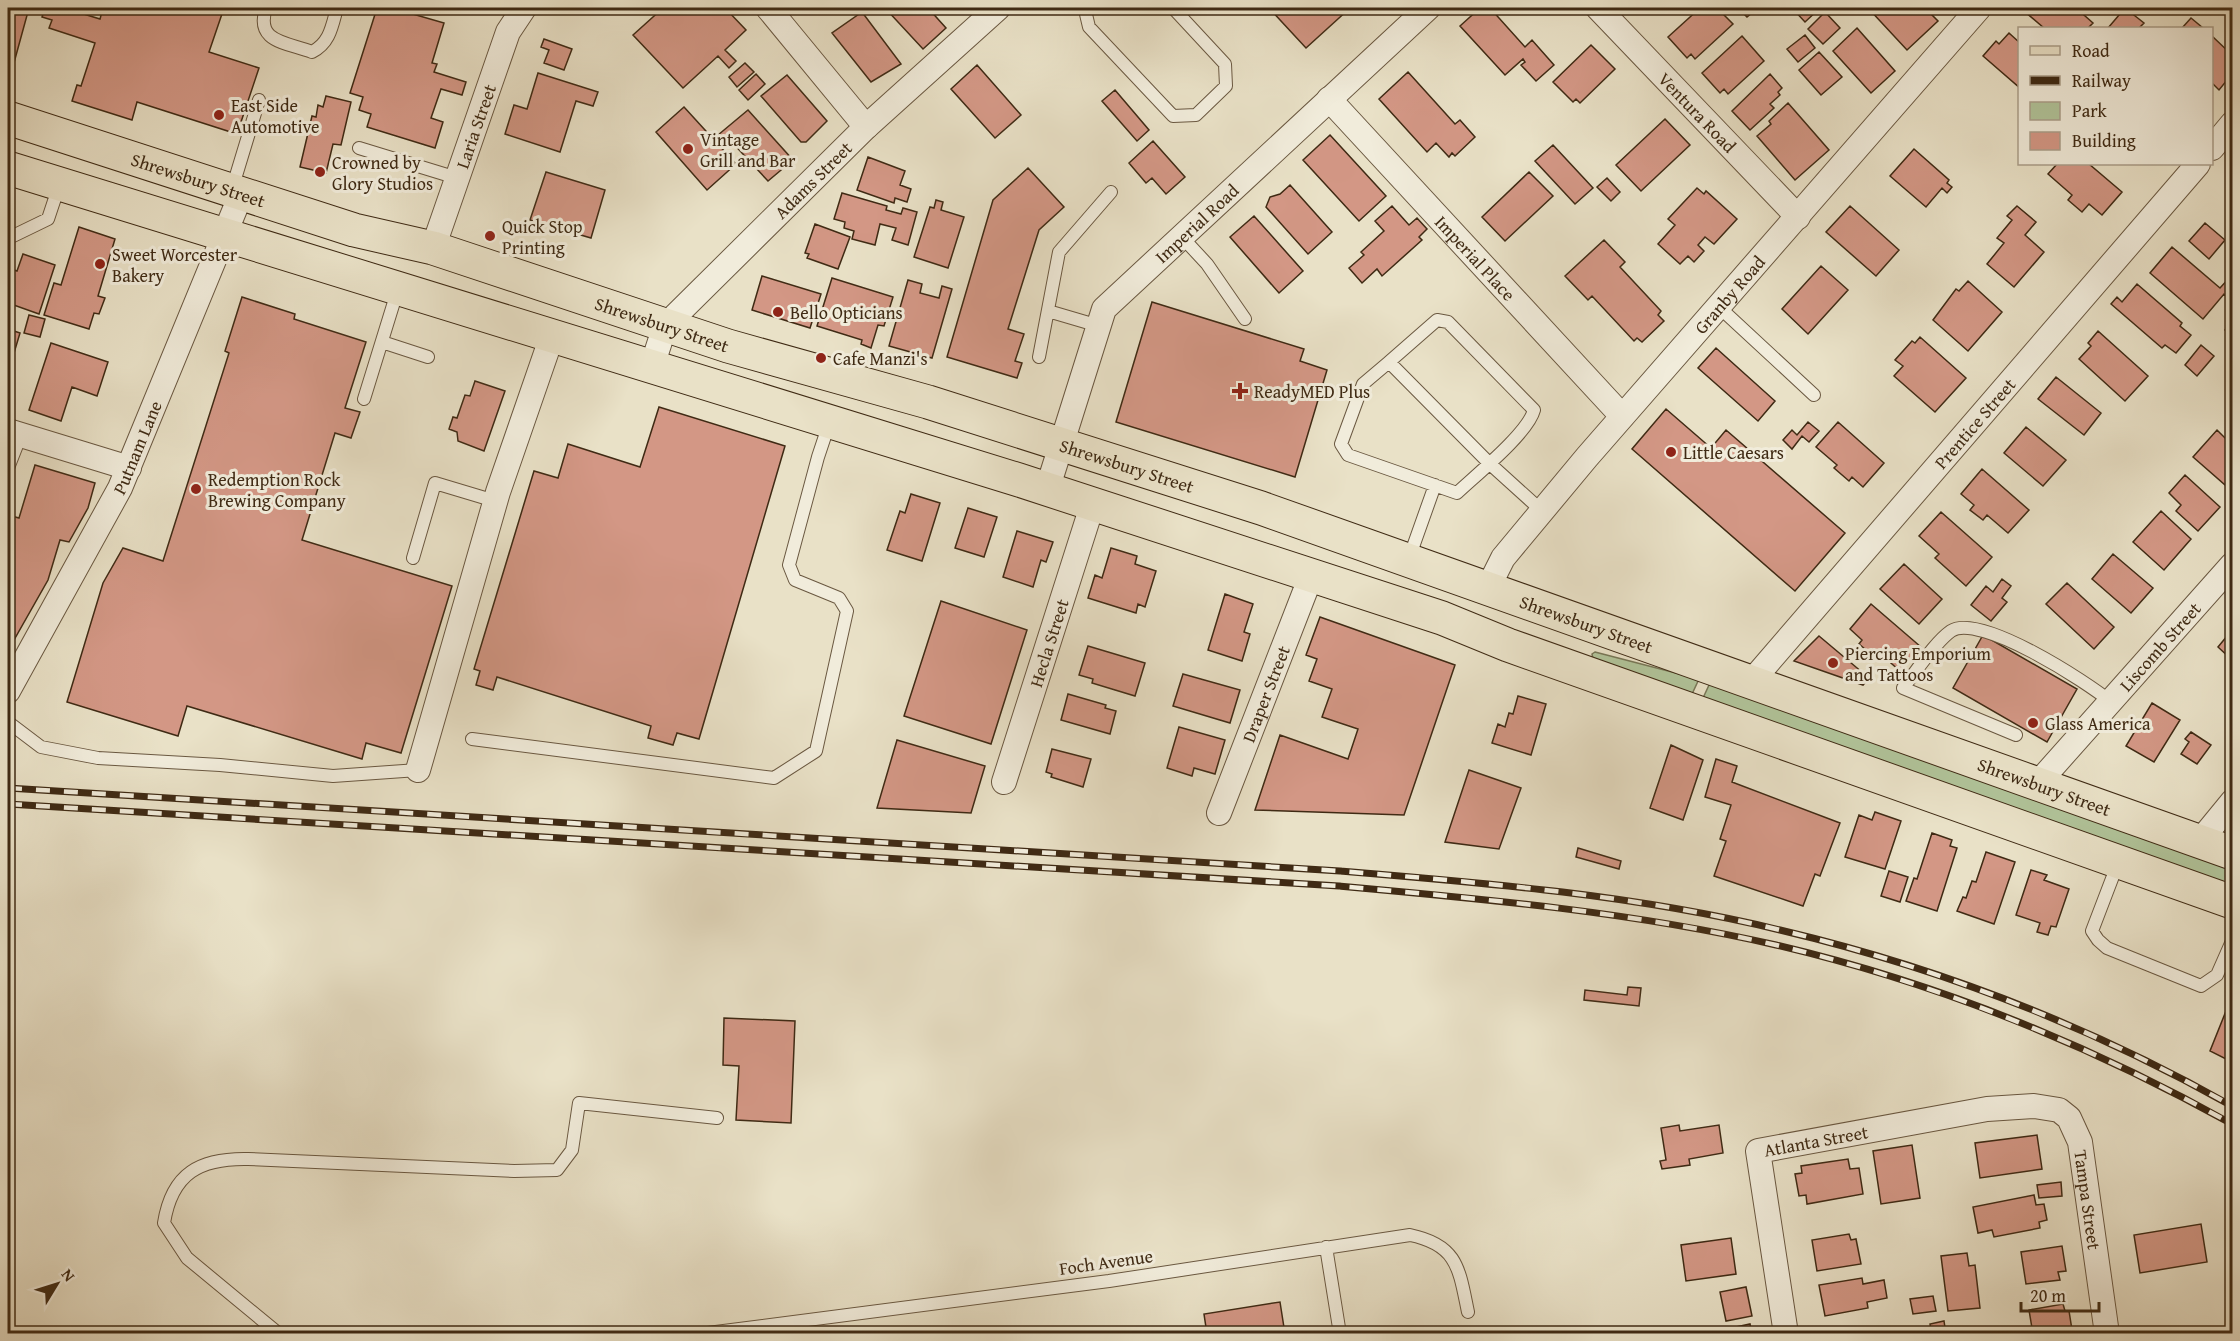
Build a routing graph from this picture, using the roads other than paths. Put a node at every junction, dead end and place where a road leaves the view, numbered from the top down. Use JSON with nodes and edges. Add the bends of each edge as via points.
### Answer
{"nodes":[{"id":1,"x":266,"y":8,"type":"edge"},
{"id":2,"x":337,"y":8,"type":"edge"},
{"id":3,"x":524,"y":8,"type":"edge"},
{"id":4,"x":768,"y":8,"type":"edge"},
{"id":5,"x":998,"y":8,"type":"edge"},
{"id":6,"x":1088,"y":8,"type":"edge"},
{"id":7,"x":1173,"y":8,"type":"edge"},
{"id":8,"x":1428,"y":8,"type":"edge"},
{"id":9,"x":1598,"y":8,"type":"edge"},
{"id":10,"x":1972,"y":10,"type":"edge"},
{"id":11,"x":1329,"y":99,"type":"junction"},
{"id":12,"x":259,"y":100,"type":"dead end"},
{"id":13,"x":8,"y":118,"type":"edge"},
{"id":14,"x":2232,"y":124,"type":"edge"},
{"id":15,"x":866,"y":127,"type":"junction"},
{"id":16,"x":2213,"y":146,"type":"edge"},
{"id":17,"x":360,"y":148,"type":"dead end"},
{"id":18,"x":2197,"y":165,"type":"edge"},
{"id":19,"x":8,"y":168,"type":"edge"},
{"id":20,"x":457,"y":178,"type":"junction"},
{"id":21,"x":60,"y":184,"type":"junction"},
{"id":22,"x":237,"y":191,"type":"junction"},
{"id":23,"x":1111,"y":192,"type":"dead end"},
{"id":24,"x":1798,"y":217,"type":"junction"},
{"id":25,"x":8,"y":234,"type":"edge"},
{"id":26,"x":224,"y":234,"type":"junction"},
{"id":27,"x":1182,"y":237,"type":"junction"},
{"id":28,"x":433,"y":248,"type":"junction"},
{"id":29,"x":398,"y":289,"type":"junction"},
{"id":30,"x":1719,"y":307,"type":"junction"},
{"id":31,"x":1048,"y":311,"type":"junction"},
{"id":32,"x":1245,"y":319,"type":"dead end"},
{"id":33,"x":665,"y":326,"type":"junction"},
{"id":34,"x":1099,"y":326,"type":"junction"},
{"id":35,"x":552,"y":336,"type":"junction"},
{"id":36,"x":382,"y":342,"type":"junction"},
{"id":37,"x":428,"y":357,"type":"dead end"},
{"id":38,"x":1039,"y":357,"type":"dead end"},
{"id":39,"x":1389,"y":362,"type":"junction"},
{"id":40,"x":652,"y":366,"type":"junction"},
{"id":41,"x":1814,"y":395,"type":"dead end"},
{"id":42,"x":364,"y":399,"type":"dead end"},
{"id":43,"x":1622,"y":416,"type":"junction"},
{"id":44,"x":830,"y":423,"type":"junction"},
{"id":45,"x":14,"y":433,"type":"edge"},
{"id":46,"x":1063,"y":445,"type":"junction"},
{"id":47,"x":1489,"y":463,"type":"junction"},
{"id":48,"x":8,"y":468,"type":"edge"},
{"id":49,"x":129,"y":468,"type":"junction"},
{"id":50,"x":1435,"y":485,"type":"junction"},
{"id":51,"x":1047,"y":490,"type":"junction"},
{"id":52,"x":495,"y":501,"type":"junction"},
{"id":53,"x":1092,"y":506,"type":"junction"},
{"id":54,"x":1542,"y":511,"type":"junction"},
{"id":55,"x":413,"y":558,"type":"dead end"},
{"id":56,"x":1408,"y":561,"type":"junction"},
{"id":57,"x":2232,"y":564,"type":"edge"},
{"id":58,"x":1311,"y":576,"type":"junction"},
{"id":59,"x":1488,"y":588,"type":"junction"},
{"id":60,"x":1751,"y":682,"type":"junction"},
{"id":61,"x":8,"y":691,"type":"edge"},
{"id":62,"x":2111,"y":702,"type":"junction"},
{"id":63,"x":8,"y":722,"type":"edge"},
{"id":64,"x":2016,"y":735,"type":"dead end"},
{"id":65,"x":472,"y":739,"type":"dead end"},
{"id":66,"x":418,"y":770,"type":"joint"},
{"id":67,"x":1004,"y":782,"type":"dead end"},
{"id":68,"x":2038,"y":783,"type":"junction"},
{"id":69,"x":2232,"y":802,"type":"edge"},
{"id":70,"x":1220,"y":813,"type":"dead end"},
{"id":71,"x":2200,"y":841,"type":"junction"},
{"id":72,"x":2232,"y":853,"type":"edge"},
{"id":73,"x":2119,"y":862,"type":"junction"},
{"id":74,"x":2232,"y":902,"type":"edge"},
{"id":75,"x":2232,"y":940,"type":"edge"},
{"id":76,"x":2059,"y":1110,"type":"joint"},
{"id":77,"x":717,"y":1118,"type":"dead end"},
{"id":78,"x":1326,"y":1246,"type":"junction"},
{"id":79,"x":1468,"y":1312,"type":"dead end"},
{"id":80,"x":279,"y":1334,"type":"edge"},
{"id":81,"x":700,"y":1334,"type":"edge"},
{"id":82,"x":1340,"y":1334,"type":"edge"},
{"id":83,"x":1786,"y":1334,"type":"edge"},
{"id":84,"x":2107,"y":1334,"type":"edge"}],
"edges":[{"from":1,"to":2,"type":"lane","via":[[261,22],[264,31],[312,52],[328,38]]},
{"from":3,"to":20,"type":"street","name":"Laria Street","via":[[508,32]]},
{"from":4,"to":15,"type":"street"},
{"from":5,"to":15,"type":"street","name":"Adams Street"},
{"from":6,"to":7,"type":"lane","via":[[1085,10],[1089,27],[1173,116],[1196,115],[1226,86],[1224,64]]},
{"from":8,"to":11,"type":"street","name":"Imperial Road"},
{"from":9,"to":24,"type":"street","name":"Ventura Road"},
{"from":10,"to":24,"type":"street","name":"Granby Road"},
{"from":11,"to":27,"type":"street","name":"Imperial Road"},
{"from":11,"to":43,"type":"street","name":"Imperial Place"},
{"from":12,"to":22,"type":"lane"},
{"from":13,"to":22,"type":"main road","name":"Shrewsbury Street"},
{"from":14,"to":16,"type":"street"},
{"from":15,"to":33,"type":"street","name":"Adams Street"},
{"from":17,"to":20,"type":"lane"},
{"from":18,"to":60,"type":"street","name":"Prentice Street"},
{"from":19,"to":21,"type":"main road"},
{"from":20,"to":28,"type":"street","name":"Laria Street"},
{"from":21,"to":25,"type":"lane","via":[[48,219],[13,236]]},
{"from":21,"to":26,"type":"main road"},
{"from":22,"to":26,"type":"street","name":"Putnam Lane"},
{"from":22,"to":28,"type":"main road","name":"Shrewsbury Street","via":[[354,230]]},
{"from":23,"to":31,"type":"lane","via":[[1059,252]]},
{"from":24,"to":30,"type":"street","name":"Granby Road"},
{"from":26,"to":29,"type":"main road"},
{"from":26,"to":49,"type":"street","name":"Putnam Lane"},
{"from":27,"to":32,"type":"lane","via":[[1207,264]]},
{"from":27,"to":34,"type":"street","name":"Imperial Road","via":[[1104,309]]},
{"from":28,"to":33,"type":"main road","name":"Shrewsbury Street"},
{"from":29,"to":35,"type":"main road"},
{"from":29,"to":36,"type":"lane"},
{"from":30,"to":41,"type":"lane"},
{"from":30,"to":43,"type":"street","name":"Granby Road"},
{"from":31,"to":34,"type":"lane"},
{"from":31,"to":38,"type":"lane"},
{"from":33,"to":40,"type":"street","name":"Adams Street"},
{"from":33,"to":46,"type":"main road","name":"Shrewsbury Street"},
{"from":34,"to":46,"type":"street","name":"Imperial Road"},
{"from":35,"to":40,"type":"main road"},
{"from":35,"to":52,"type":"street"},
{"from":36,"to":37,"type":"lane"},
{"from":36,"to":42,"type":"lane"},
{"from":39,"to":47,"type":"lane"},
{"from":39,"to":47,"type":"lane","via":[[1437,320],[1448,322],[1456,330],[1534,410],[1531,420]]},
{"from":39,"to":50,"type":"lane","via":[[1363,384],[1341,444],[1348,455]]},
{"from":40,"to":44,"type":"main road"},
{"from":43,"to":54,"type":"street","name":"Granby Road"},
{"from":44,"to":51,"type":"main road"},
{"from":44,"to":65,"type":"lane","via":[[789,565],[795,580],[839,598],[848,611],[816,752],[774,778]]},
{"from":45,"to":48,"type":"lane"},
{"from":45,"to":49,"type":"street"},
{"from":46,"to":51,"type":"street","name":"Imperial Road"},
{"from":46,"to":56,"type":"main road","name":"Shrewsbury Street","via":[[1261,508]]},
{"from":47,"to":50,"type":"lane","via":[[1457,493]]},
{"from":47,"to":54,"type":"lane"},
{"from":49,"to":61,"type":"street","name":"Putnam Lane"},
{"from":50,"to":56,"type":"lane"},
{"from":51,"to":53,"type":"main road"},
{"from":52,"to":55,"type":"lane","via":[[435,483]]},
{"from":52,"to":66,"type":"street"},
{"from":53,"to":58,"type":"main road"},
{"from":53,"to":67,"type":"street","name":"Hecla Street"},
{"from":54,"to":59,"type":"street","name":"Granby Road","via":[[1503,558]]},
{"from":56,"to":59,"type":"main road","name":"Shrewsbury Street"},
{"from":57,"to":62,"type":"street","name":"Liscomb Street"},
{"from":58,"to":70,"type":"street","name":"Draper Street"},
{"from":58,"to":73,"type":"main road","via":[[1474,629],[1508,645]]},
{"from":59,"to":60,"type":"main road","name":"Shrewsbury Street"},
{"from":60,"to":68,"type":"main road","name":"Shrewsbury Street"},
{"from":62,"to":64,"type":"lane","via":[[2062,669],[1988,631],[1970,627],[1952,630],[1903,688]]},
{"from":62,"to":68,"type":"street","name":"Liscomb Street"},
{"from":63,"to":66,"type":"lane","via":[[41,747],[98,758],[333,776]]},
{"from":68,"to":71,"type":"main road","name":"Shrewsbury Street"},
{"from":69,"to":71,"type":"street"},
{"from":71,"to":72,"type":"main road","name":"Shrewsbury Street"},
{"from":73,"to":74,"type":"main road"},
{"from":73,"to":75,"type":"lane","via":[[2092,931],[2107,948],[2201,986],[2217,975]]},
{"from":76,"to":83,"type":"street","name":"Atlanta Street","via":[[2034,1106],[1987,1109],[1758,1150]]},
{"from":76,"to":84,"type":"street","name":"Tampa Street","via":[[2069,1118],[2080,1142]]},
{"from":77,"to":80,"type":"lane","via":[[579,1103],[572,1150],[557,1170],[224,1158],[204,1163],[181,1180],[168,1200],[164,1223],[187,1258]]},
{"from":78,"to":79,"type":"lane","name":"Foch Avenue","via":[[1410,1235],[1431,1239],[1447,1250],[1459,1267]]},
{"from":78,"to":81,"type":"lane","name":"Foch Avenue","via":[[1109,1281]]},
{"from":78,"to":82,"type":"lane"}]}
